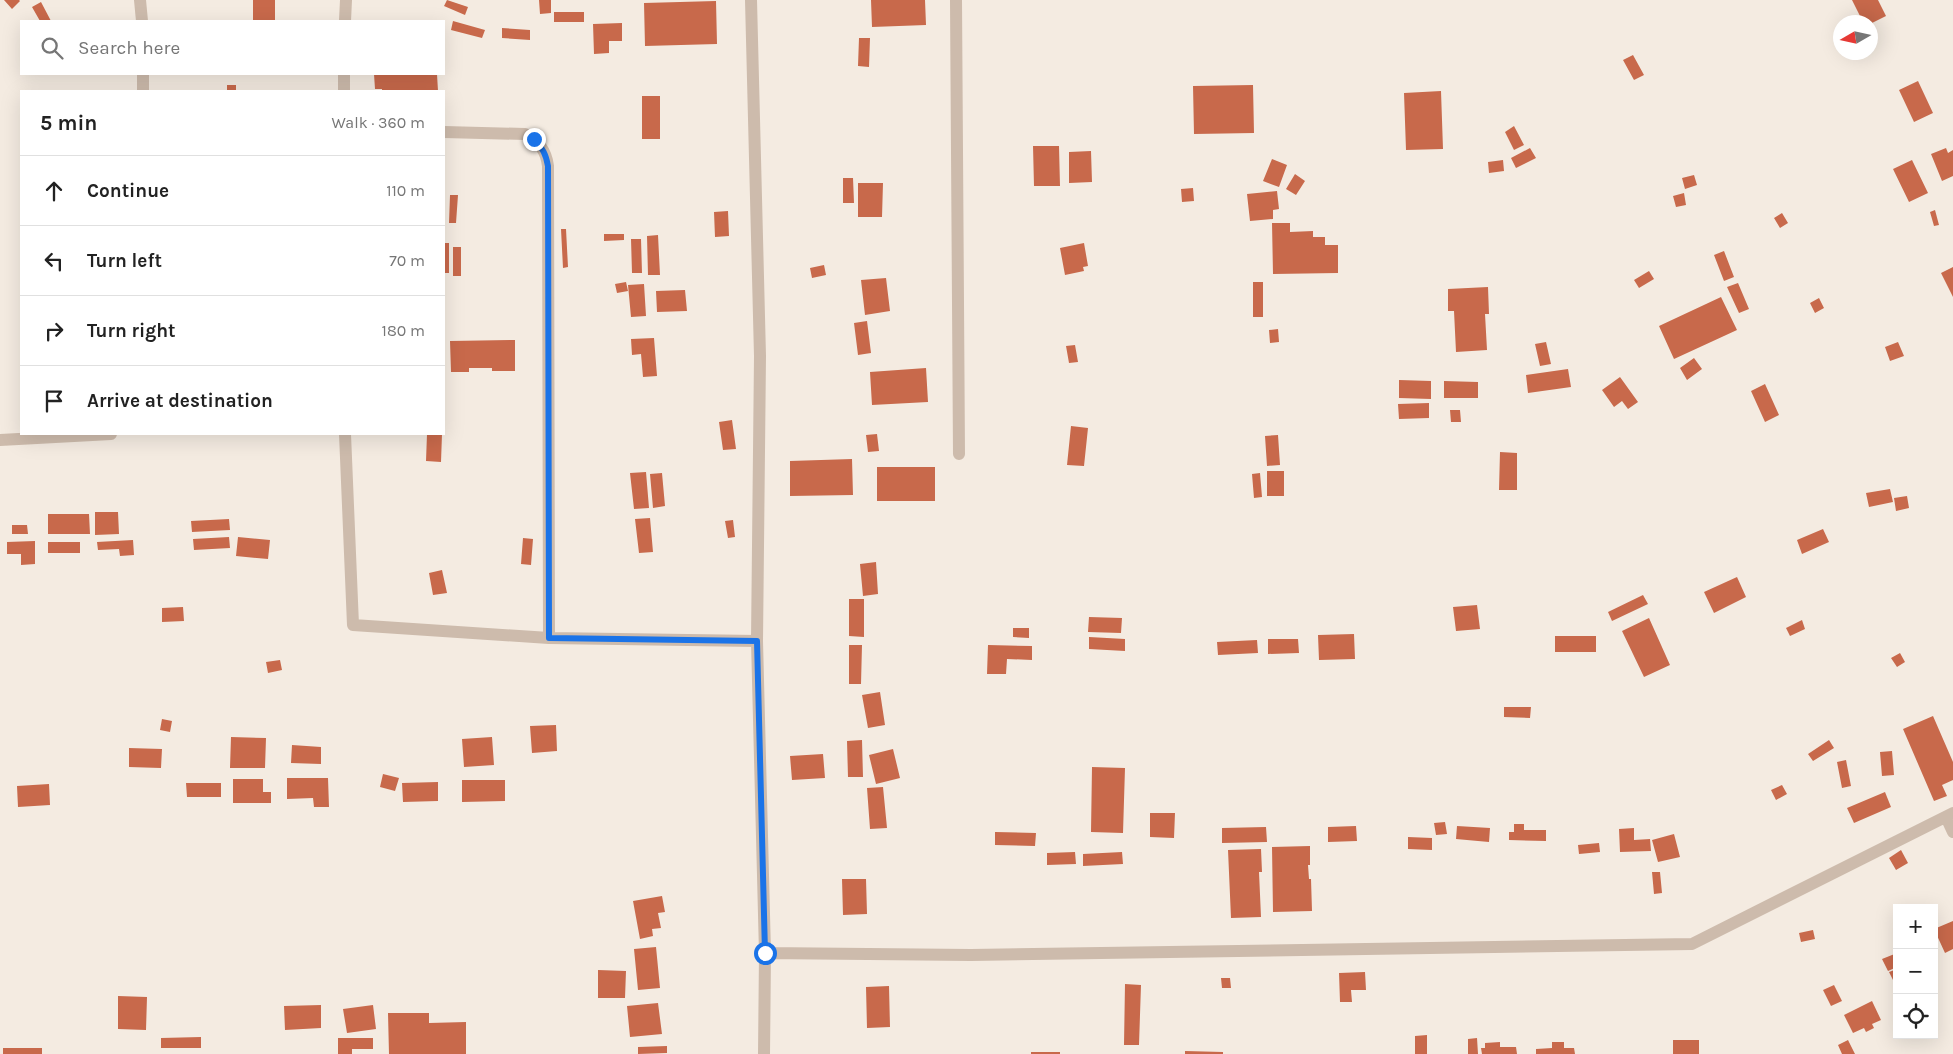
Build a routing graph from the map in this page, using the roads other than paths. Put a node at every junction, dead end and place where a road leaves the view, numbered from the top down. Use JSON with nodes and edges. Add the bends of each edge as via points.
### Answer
{"nodes":[{"id":1,"x":140,"y":0,"type":"edge"},
{"id":2,"x":346,"y":0,"type":"edge"},
{"id":3,"x":751,"y":0,"type":"edge"},
{"id":4,"x":956,"y":0,"type":"edge"},
{"id":5,"x":142,"y":20,"type":"edge"},
{"id":6,"x":345,"y":20,"type":"edge"},
{"id":7,"x":143,"y":75,"type":"edge"},
{"id":8,"x":344,"y":75,"type":"edge"},
{"id":9,"x":143,"y":90,"type":"edge"},
{"id":10,"x":344,"y":90,"type":"edge"},
{"id":11,"x":445,"y":132,"type":"edge"},
{"id":12,"x":92,"y":435,"type":"edge"},
{"id":13,"x":345,"y":435,"type":"edge"},
{"id":14,"x":0,"y":440,"type":"edge"},
{"id":15,"x":958,"y":454,"type":"dead end"},
{"id":16,"x":549,"y":638,"type":"junction"},
{"id":17,"x":757,"y":641,"type":"junction"},
{"id":18,"x":1949,"y":815,"type":"edge"},
{"id":19,"x":1953,"y":832,"type":"edge"},
{"id":20,"x":765,"y":953,"type":"junction"},
{"id":21,"x":764,"y":1054,"type":"edge"}],
"edges":[{"from":1,"to":5,"type":"street"},
{"from":2,"to":6,"type":"street"},
{"from":3,"to":17,"type":"street","via":[[760,356]]},
{"from":4,"to":15,"type":"street"},
{"from":7,"to":9,"type":"street"},
{"from":8,"to":10,"type":"street"},
{"from":11,"to":16,"type":"street","via":[[525,134],[542,146],[546,156]]},
{"from":12,"to":14,"type":"street"},
{"from":13,"to":16,"type":"street","via":[[353,625]]},
{"from":16,"to":17,"type":"street"},
{"from":17,"to":20,"type":"street"},
{"from":18,"to":19,"type":"street"},
{"from":18,"to":20,"type":"street","via":[[1692,944],[971,955]]},
{"from":20,"to":21,"type":"street"}]}
